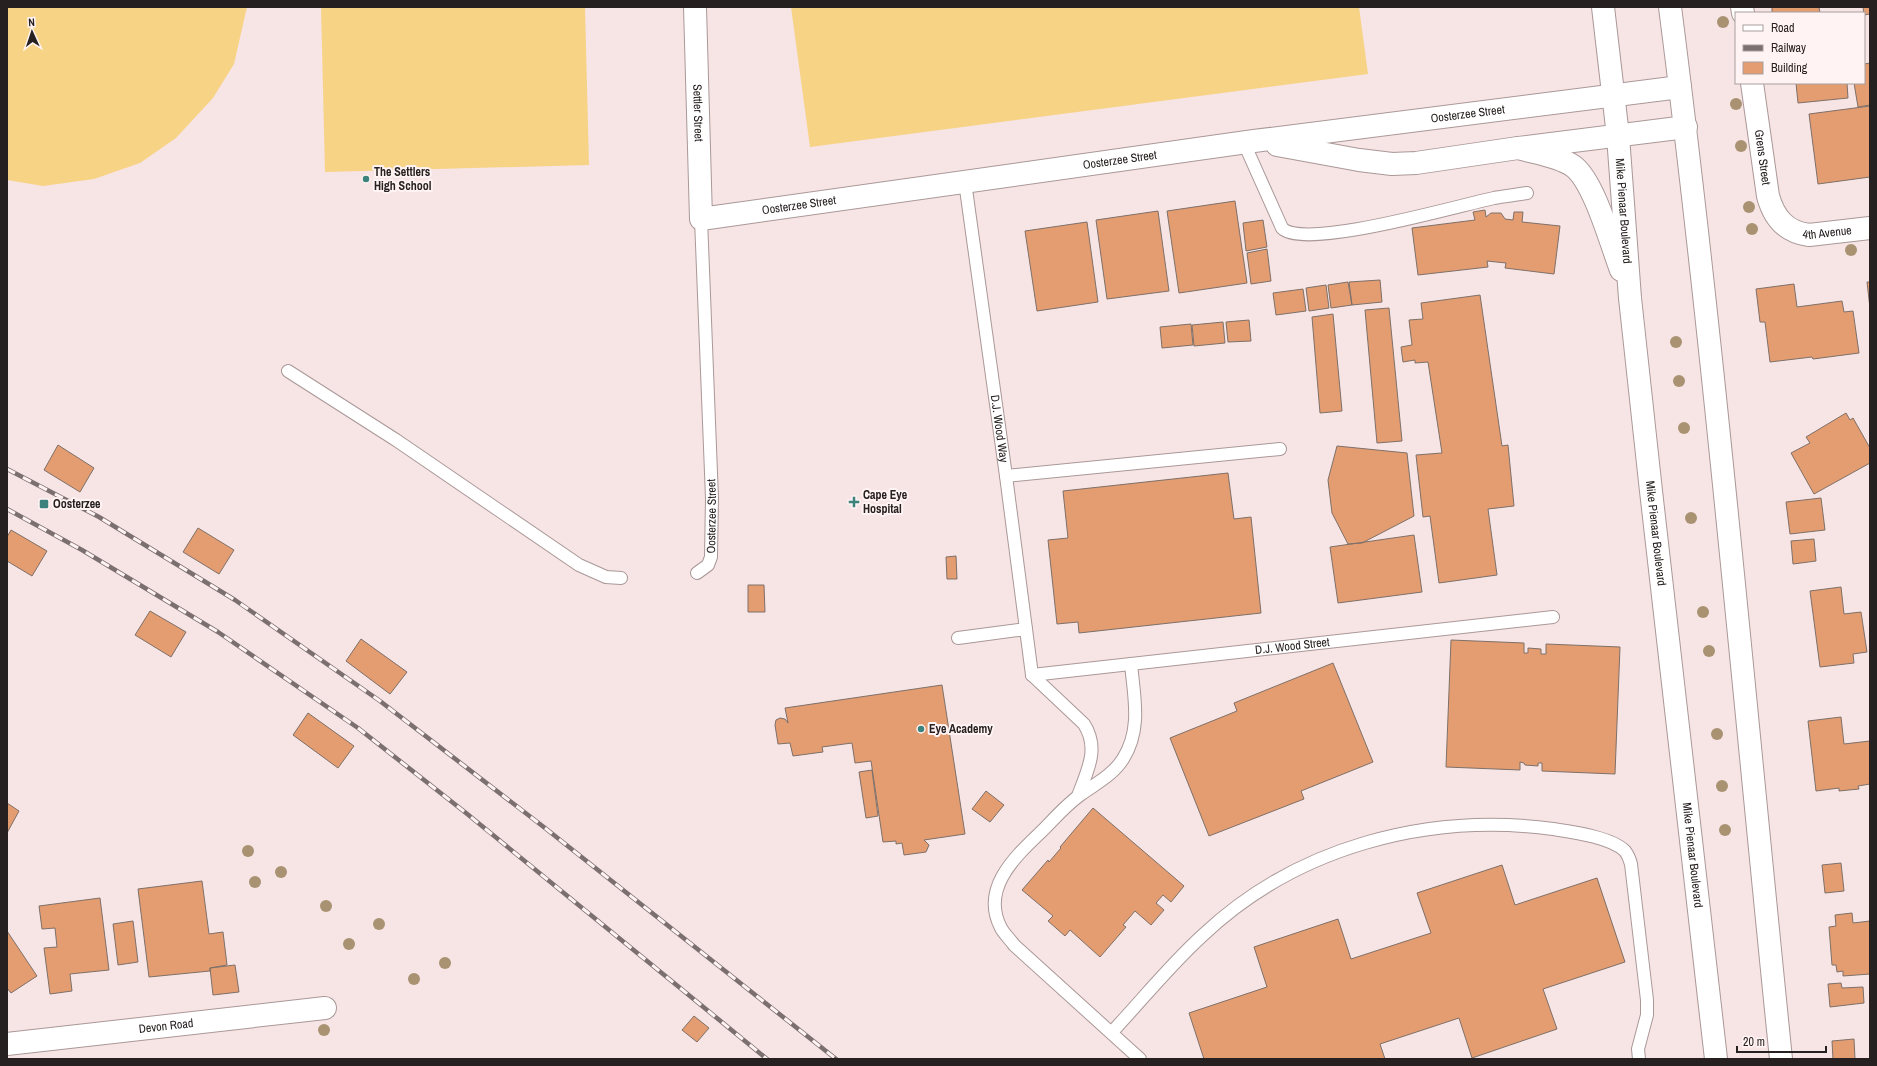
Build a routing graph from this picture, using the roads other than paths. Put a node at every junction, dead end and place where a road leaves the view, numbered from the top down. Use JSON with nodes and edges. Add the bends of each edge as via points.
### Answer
{"nodes":[{"id":1,"x":695,"y":7,"type":"edge"},
{"id":2,"x":1603,"y":7,"type":"edge"},
{"id":3,"x":1670,"y":7,"type":"edge"},
{"id":4,"x":1752,"y":84,"type":"edge"},
{"id":5,"x":1680,"y":87,"type":"junction"},
{"id":6,"x":1614,"y":95,"type":"junction"},
{"id":7,"x":1686,"y":127,"type":"junction"},
{"id":8,"x":1618,"y":136,"type":"junction"},
{"id":9,"x":1249,"y":142,"type":"junction"},
{"id":10,"x":1518,"y":148,"type":"junction"},
{"id":11,"x":964,"y":182,"type":"junction"},
{"id":12,"x":1527,"y":193,"type":"dead end"},
{"id":13,"x":701,"y":219,"type":"junction"},
{"id":14,"x":1786,"y":226,"type":"joint"},
{"id":15,"x":1870,"y":228,"type":"edge"},
{"id":16,"x":1630,"y":298,"type":"junction"},
{"id":17,"x":288,"y":371,"type":"dead end"},
{"id":18,"x":1280,"y":449,"type":"dead end"},
{"id":19,"x":1006,"y":476,"type":"junction"},
{"id":20,"x":697,"y":574,"type":"dead end"},
{"id":21,"x":620,"y":578,"type":"dead end"},
{"id":22,"x":1553,"y":617,"type":"dead end"},
{"id":23,"x":1026,"y":629,"type":"junction"},
{"id":24,"x":958,"y":638,"type":"dead end"},
{"id":25,"x":1131,"y":664,"type":"junction"},
{"id":26,"x":1032,"y":675,"type":"junction"},
{"id":27,"x":1078,"y":796,"type":"junction"},
{"id":28,"x":325,"y":1008,"type":"dead end"},
{"id":29,"x":1112,"y":1032,"type":"junction"},
{"id":30,"x":7,"y":1044,"type":"edge"},
{"id":31,"x":1639,"y":1054,"type":"edge"},
{"id":32,"x":1140,"y":1059,"type":"edge"},
{"id":33,"x":1716,"y":1059,"type":"edge"},
{"id":34,"x":1781,"y":1059,"type":"edge"}],
"edges":[{"from":1,"to":13,"type":"main road","name":"Settler Street"},
{"from":2,"to":6,"type":"main road","name":"Mike Pienaar Boulevard"},
{"from":3,"to":5,"type":"main road"},
{"from":4,"to":14,"type":"main road","name":"Grens Street","via":[[1768,196],[1773,212]]},
{"from":5,"to":6,"type":"main road","name":"Oosterzee Street"},
{"from":5,"to":7,"type":"main road"},
{"from":6,"to":8,"type":"main road","name":"Mike Pienaar Boulevard"},
{"from":6,"to":9,"type":"main road","name":"Oosterzee Street"},
{"from":7,"to":8,"type":"main road","name":"Oosterzee Street"},
{"from":7,"to":34,"type":"main road","via":[[1727,509]]},
{"from":8,"to":10,"type":"main road","name":"Oosterzee Street"},
{"from":8,"to":16,"type":"main road","name":"Mike Pienaar Boulevard"},
{"from":9,"to":10,"type":"main road","name":"Oosterzee Street","via":[[1392,164],[1441,160]]},
{"from":9,"to":11,"type":"main road","name":"Oosterzee Street"},
{"from":9,"to":12,"type":"lane","via":[[1282,228],[1285,232],[1295,235],[1347,231],[1436,214],[1493,198]]},
{"from":10,"to":16,"type":"main road","via":[[1564,162],[1584,178],[1600,213]]},
{"from":11,"to":13,"type":"main road","name":"Oosterzee Street"},
{"from":11,"to":19,"type":"lane","name":"D.J. Wood Way"},
{"from":13,"to":20,"type":"lane","name":"Oosterzee Street","via":[[712,498],[711,557],[708,565]]},
{"from":14,"to":15,"type":"main road","name":"4th Avenue","via":[[1800,234],[1809,235]]},
{"from":16,"to":33,"type":"main road","name":"Mike Pienaar Boulevard"},
{"from":17,"to":21,"type":"lane","via":[[396,440],[579,565],[606,577]]},
{"from":18,"to":19,"type":"lane"},
{"from":19,"to":23,"type":"lane","name":"D.J. Wood Way"},
{"from":22,"to":25,"type":"lane","name":"D.J. Wood Street"},
{"from":23,"to":24,"type":"lane"},
{"from":23,"to":26,"type":"lane","name":"D.J. Wood Way"},
{"from":25,"to":26,"type":"lane","name":"D.J. Wood Street"},
{"from":25,"to":27,"type":"lane","via":[[1136,717],[1129,747],[1105,779]]},
{"from":26,"to":27,"type":"lane","via":[[1084,724],[1088,732],[1092,753]]},
{"from":27,"to":29,"type":"lane","via":[[1017,854],[1004,872],[995,895],[995,910],[1001,928],[1014,945]]},
{"from":28,"to":30,"type":"main road","name":"Devon Road"},
{"from":29,"to":31,"type":"lane","via":[[1202,935],[1259,891],[1290,873],[1342,850],[1390,835],[1462,824],[1499,824],[1582,834],[1617,845],[1629,857],[1647,1000],[1647,1015]]},
{"from":29,"to":32,"type":"lane"}]}
